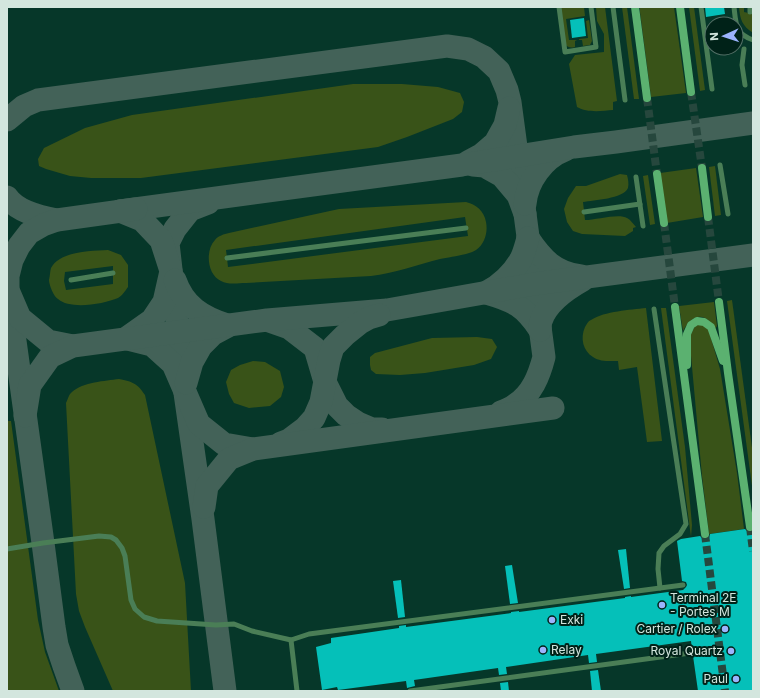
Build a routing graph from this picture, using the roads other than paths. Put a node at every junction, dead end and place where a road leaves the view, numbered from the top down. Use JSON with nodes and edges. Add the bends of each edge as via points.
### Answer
{"nodes":[{"id":1,"x":559,"y":7,"type":"edge"},
{"id":2,"x":591,"y":7,"type":"edge"},
{"id":3,"x":613,"y":7,"type":"edge"},
{"id":4,"x":635,"y":7,"type":"edge"},
{"id":5,"x":680,"y":7,"type":"edge"},
{"id":6,"x":701,"y":7,"type":"edge"},
{"id":7,"x":734,"y":7,"type":"edge"},
{"id":8,"x":753,"y":40,"type":"edge"},
{"id":9,"x":743,"y":56,"type":"edge"},
{"id":10,"x":745,"y":85,"type":"dead end"},
{"id":11,"x":712,"y":89,"type":"dead end"},
{"id":12,"x":691,"y":92,"type":"tunnel mouth"},
{"id":13,"x":646,"y":98,"type":"tunnel mouth"},
{"id":14,"x":625,"y":100,"type":"dead end"},
{"id":15,"x":720,"y":165,"type":"dead end"},
{"id":16,"x":702,"y":168,"type":"tunnel mouth"},
{"id":17,"x":657,"y":174,"type":"tunnel mouth"},
{"id":18,"x":636,"y":177,"type":"dead end"},
{"id":19,"x":640,"y":204,"type":"junction"},
{"id":20,"x":584,"y":212,"type":"dead end"},
{"id":21,"x":728,"y":214,"type":"dead end"},
{"id":22,"x":708,"y":216,"type":"tunnel mouth"},
{"id":23,"x":664,"y":223,"type":"tunnel mouth"},
{"id":24,"x":643,"y":226,"type":"dead end"},
{"id":25,"x":466,"y":228,"type":"dead end"},
{"id":26,"x":227,"y":258,"type":"dead end"},
{"id":27,"x":113,"y":274,"type":"dead end"},
{"id":28,"x":71,"y":280,"type":"dead end"},
{"id":29,"x":720,"y":302,"type":"tunnel mouth"},
{"id":30,"x":675,"y":307,"type":"tunnel mouth"},
{"id":31,"x":654,"y":309,"type":"dead end"},
{"id":32,"x":728,"y":373,"type":"junction"},
{"id":33,"x":688,"y":404,"type":"junction"},
{"id":34,"x":750,"y":527,"type":"dead end"},
{"id":35,"x":704,"y":534,"type":"tunnel mouth"},
{"id":36,"x":7,"y":549,"type":"edge"},
{"id":37,"x":683,"y":585,"type":"dead end"},
{"id":38,"x":660,"y":588,"type":"junction"},
{"id":39,"x":291,"y":640,"type":"junction"},
{"id":40,"x":690,"y":653,"type":"dead end"},
{"id":41,"x":297,"y":691,"type":"edge"},
{"id":42,"x":410,"y":691,"type":"edge"}],
"edges":[{"from":1,"to":2,"type":"lane","via":[[565,52],[596,47]]},
{"from":3,"to":14,"type":"lane"},
{"from":4,"to":13,"type":"main road"},
{"from":5,"to":12,"type":"main road"},
{"from":6,"to":11,"type":"lane"},
{"from":7,"to":8,"type":"lane","via":[[736,25],[742,36]]},
{"from":9,"to":10,"type":"lane"},
{"from":15,"to":21,"type":"lane"},
{"from":16,"to":22,"type":"main road"},
{"from":17,"to":23,"type":"main road"},
{"from":18,"to":19,"type":"lane"},
{"from":19,"to":20,"type":"lane"},
{"from":19,"to":24,"type":"lane"},
{"from":25,"to":26,"type":"lane"},
{"from":27,"to":28,"type":"lane"},
{"from":29,"to":32,"type":"main road"},
{"from":30,"to":33,"type":"main road"},
{"from":31,"to":38,"type":"lane","via":[[686,524],[680,534],[659,553]]},
{"from":32,"to":33,"type":"main road","via":[[711,327],[700,321],[691,325],[687,334]]},
{"from":32,"to":34,"type":"main road"},
{"from":33,"to":35,"type":"main road"},
{"from":36,"to":39,"type":"lane","via":[[99,536],[111,537],[122,548],[131,600],[135,609],[144,617],[157,622],[234,624]]},
{"from":37,"to":38,"type":"lane"},
{"from":38,"to":39,"type":"lane","via":[[309,634]]},
{"from":39,"to":41,"type":"lane"},
{"from":40,"to":42,"type":"lane"}]}
